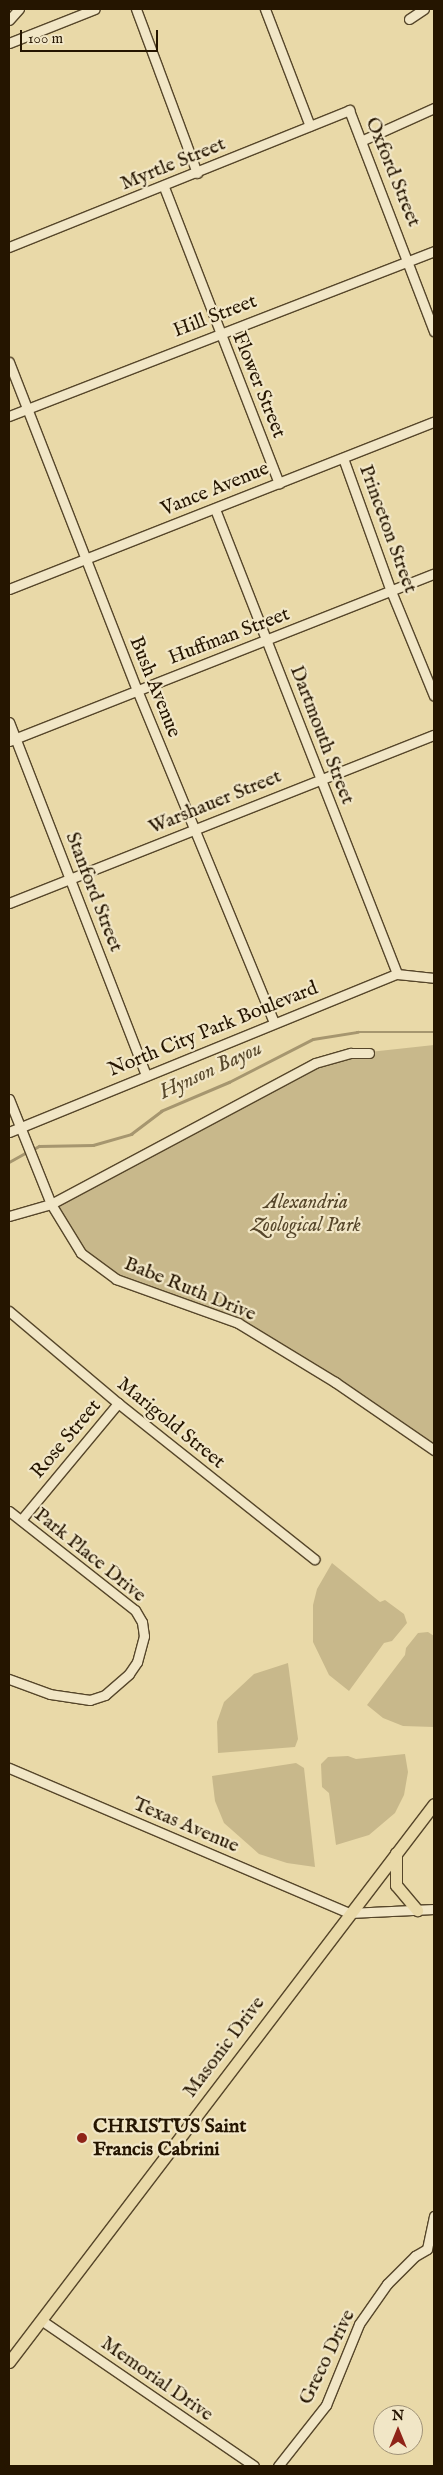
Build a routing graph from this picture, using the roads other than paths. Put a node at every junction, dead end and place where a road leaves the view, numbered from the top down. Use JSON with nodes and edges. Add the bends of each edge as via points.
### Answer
{"nodes":[{"id":1,"x":19,"y":9,"type":"edge"},
{"id":2,"x":95,"y":9,"type":"edge"},
{"id":3,"x":136,"y":9,"type":"edge"},
{"id":4,"x":265,"y":9,"type":"edge"},
{"id":5,"x":424,"y":9,"type":"edge"},
{"id":6,"x":409,"y":19,"type":"dead end"},
{"id":7,"x":9,"y":20,"type":"edge"},
{"id":8,"x":9,"y":43,"type":"edge"},
{"id":9,"x":434,"y":108,"type":"edge"},
{"id":10,"x":349,"y":110,"type":"joint"},
{"id":11,"x":310,"y":126,"type":"junction"},
{"id":12,"x":363,"y":140,"type":"junction"},
{"id":13,"x":197,"y":174,"type":"junction"},
{"id":14,"x":164,"y":187,"type":"junction"},
{"id":15,"x":9,"y":248,"type":"edge"},
{"id":16,"x":434,"y":251,"type":"edge"},
{"id":17,"x":409,"y":261,"type":"junction"},
{"id":18,"x":434,"y":331,"type":"edge"},
{"id":19,"x":219,"y":333,"type":"junction"},
{"id":20,"x":9,"y":362,"type":"edge"},
{"id":21,"x":27,"y":408,"type":"junction"},
{"id":22,"x":9,"y":416,"type":"edge"},
{"id":23,"x":434,"y":422,"type":"edge"},
{"id":24,"x":343,"y":458,"type":"junction"},
{"id":25,"x":279,"y":483,"type":"junction"},
{"id":26,"x":215,"y":509,"type":"junction"},
{"id":27,"x":85,"y":559,"type":"junction"},
{"id":28,"x":434,"y":574,"type":"edge"},
{"id":29,"x":9,"y":589,"type":"edge"},
{"id":30,"x":391,"y":591,"type":"junction"},
{"id":31,"x":266,"y":640,"type":"junction"},
{"id":32,"x":137,"y":690,"type":"junction"},
{"id":33,"x":434,"y":696,"type":"edge"},
{"id":34,"x":9,"y":722,"type":"edge"},
{"id":35,"x":434,"y":734,"type":"edge"},
{"id":36,"x":12,"y":740,"type":"edge"},
{"id":37,"x":321,"y":779,"type":"junction"},
{"id":38,"x":194,"y":830,"type":"junction"},
{"id":39,"x":70,"y":879,"type":"junction"},
{"id":40,"x":9,"y":903,"type":"edge"},
{"id":41,"x":396,"y":974,"type":"junction"},
{"id":42,"x":434,"y":978,"type":"edge"},
{"id":43,"x":274,"y":1022,"type":"junction"},
{"id":44,"x":369,"y":1053,"type":"dead end"},
{"id":45,"x":146,"y":1075,"type":"junction"},
{"id":46,"x":9,"y":1099,"type":"edge"},
{"id":47,"x":20,"y":1127,"type":"junction"},
{"id":48,"x":9,"y":1132,"type":"edge"},
{"id":49,"x":51,"y":1204,"type":"junction"},
{"id":50,"x":9,"y":1216,"type":"edge"},
{"id":51,"x":9,"y":1311,"type":"edge"},
{"id":52,"x":118,"y":1403,"type":"junction"},
{"id":53,"x":434,"y":1450,"type":"edge"},
{"id":54,"x":9,"y":1511,"type":"edge"},
{"id":55,"x":20,"y":1520,"type":"junction"},
{"id":56,"x":314,"y":1559,"type":"dead end"},
{"id":57,"x":10,"y":1681,"type":"edge"},
{"id":58,"x":9,"y":1768,"type":"edge"},
{"id":59,"x":434,"y":1804,"type":"edge"},
{"id":60,"x":396,"y":1853,"type":"junction"},
{"id":61,"x":434,"y":1908,"type":"edge"},
{"id":62,"x":417,"y":1910,"type":"junction"},
{"id":63,"x":349,"y":1913,"type":"junction"},
{"id":64,"x":434,"y":2216,"type":"edge"},
{"id":65,"x":41,"y":2320,"type":"junction"},
{"id":66,"x":9,"y":2362,"type":"edge"},
{"id":67,"x":254,"y":2466,"type":"edge"},
{"id":68,"x":278,"y":2466,"type":"edge"}],
"edges":[{"from":1,"to":7,"type":"street"},
{"from":2,"to":8,"type":"street"},
{"from":3,"to":13,"type":"street"},
{"from":4,"to":11,"type":"street"},
{"from":5,"to":6,"type":"street"},
{"from":9,"to":12,"type":"street"},
{"from":10,"to":11,"type":"street","name":"Myrtle Street"},
{"from":10,"to":12,"type":"street","name":"Oxford Street"},
{"from":11,"to":13,"type":"street","name":"Myrtle Street"},
{"from":12,"to":17,"type":"street","name":"Oxford Street"},
{"from":13,"to":14,"type":"street","name":"Myrtle Street"},
{"from":14,"to":15,"type":"street","name":"Myrtle Street"},
{"from":14,"to":19,"type":"street","name":"Flower Street"},
{"from":16,"to":17,"type":"street","name":"Hill Street"},
{"from":17,"to":18,"type":"street","name":"Oxford Street"},
{"from":17,"to":19,"type":"street","name":"Hill Street"},
{"from":19,"to":21,"type":"street","name":"Hill Street"},
{"from":19,"to":25,"type":"street","name":"Flower Street"},
{"from":20,"to":21,"type":"street","name":"Bush Avenue"},
{"from":21,"to":22,"type":"street","name":"Hill Street"},
{"from":21,"to":27,"type":"street","name":"Bush Avenue"},
{"from":23,"to":24,"type":"street","name":"Vance Avenue"},
{"from":24,"to":25,"type":"street","name":"Vance Avenue"},
{"from":24,"to":30,"type":"street","name":"Princeton Street"},
{"from":25,"to":26,"type":"street","name":"Vance Avenue"},
{"from":26,"to":27,"type":"street","name":"Vance Avenue"},
{"from":26,"to":31,"type":"street","name":"Dartmouth Street"},
{"from":27,"to":29,"type":"street","name":"Vance Avenue"},
{"from":27,"to":32,"type":"street","name":"Bush Avenue"},
{"from":28,"to":30,"type":"street","name":"Huffman Street"},
{"from":30,"to":31,"type":"street","name":"Huffman Street"},
{"from":30,"to":33,"type":"street","name":"Princeton Street"},
{"from":31,"to":32,"type":"street","name":"Huffman Street"},
{"from":31,"to":37,"type":"street","name":"Dartmouth Street"},
{"from":32,"to":36,"type":"street","name":"Huffman Street"},
{"from":32,"to":38,"type":"street","name":"Bush Avenue"},
{"from":34,"to":36,"type":"street","name":"Stanford Street"},
{"from":35,"to":37,"type":"street","name":"Warshauer Street"},
{"from":36,"to":39,"type":"street","name":"Stanford Street"},
{"from":37,"to":38,"type":"street","name":"Warshauer Street"},
{"from":37,"to":41,"type":"street","name":"Dartmouth Street"},
{"from":38,"to":39,"type":"street","name":"Warshauer Street"},
{"from":38,"to":43,"type":"street","name":"Bush Avenue"},
{"from":39,"to":40,"type":"street","name":"Warshauer Street"},
{"from":39,"to":45,"type":"street","name":"Stanford Street"},
{"from":41,"to":42,"type":"street","name":"North City Park Boulevard"},
{"from":41,"to":43,"type":"street","name":"North City Park Boulevard"},
{"from":43,"to":45,"type":"street","name":"North City Park Boulevard"},
{"from":44,"to":49,"type":"street","via":[[350,1053],[315,1063]]},
{"from":45,"to":47,"type":"street","name":"North City Park Boulevard"},
{"from":46,"to":47,"type":"street","name":"Babe Ruth Drive"},
{"from":47,"to":48,"type":"street","name":"North City Park Boulevard"},
{"from":47,"to":49,"type":"street","name":"Babe Ruth Drive"},
{"from":49,"to":50,"type":"street"},
{"from":49,"to":53,"type":"street","name":"Babe Ruth Drive","via":[[80,1253],[108,1274],[238,1323],[335,1382]]},
{"from":51,"to":52,"type":"street","name":"Marigold Street"},
{"from":52,"to":55,"type":"street","name":"Rose Street"},
{"from":52,"to":56,"type":"street","name":"Marigold Street"},
{"from":54,"to":55,"type":"street","name":"Park Place Drive"},
{"from":55,"to":57,"type":"street","name":"Park Place Drive","via":[[135,1610],[142,1622],[144,1636],[136,1662],[118,1686],[90,1700],[70,1699]]},
{"from":58,"to":63,"type":"street","name":"Texas Avenue"},
{"from":59,"to":60,"type":"main road","name":"Masonic Drive"},
{"from":60,"to":62,"type":"main road","via":[[396,1885]]},
{"from":60,"to":63,"type":"main road","name":"Masonic Drive"},
{"from":61,"to":62,"type":"street"},
{"from":62,"to":63,"type":"street"},
{"from":63,"to":65,"type":"main road","name":"Masonic Drive"},
{"from":64,"to":68,"type":"street","name":"Greco Drive","via":[[427,2249],[415,2256],[387,2284],[359,2324],[326,2405]]},
{"from":65,"to":66,"type":"main road","name":"Masonic Drive"},
{"from":65,"to":67,"type":"street","name":"Memorial Drive"}]}
